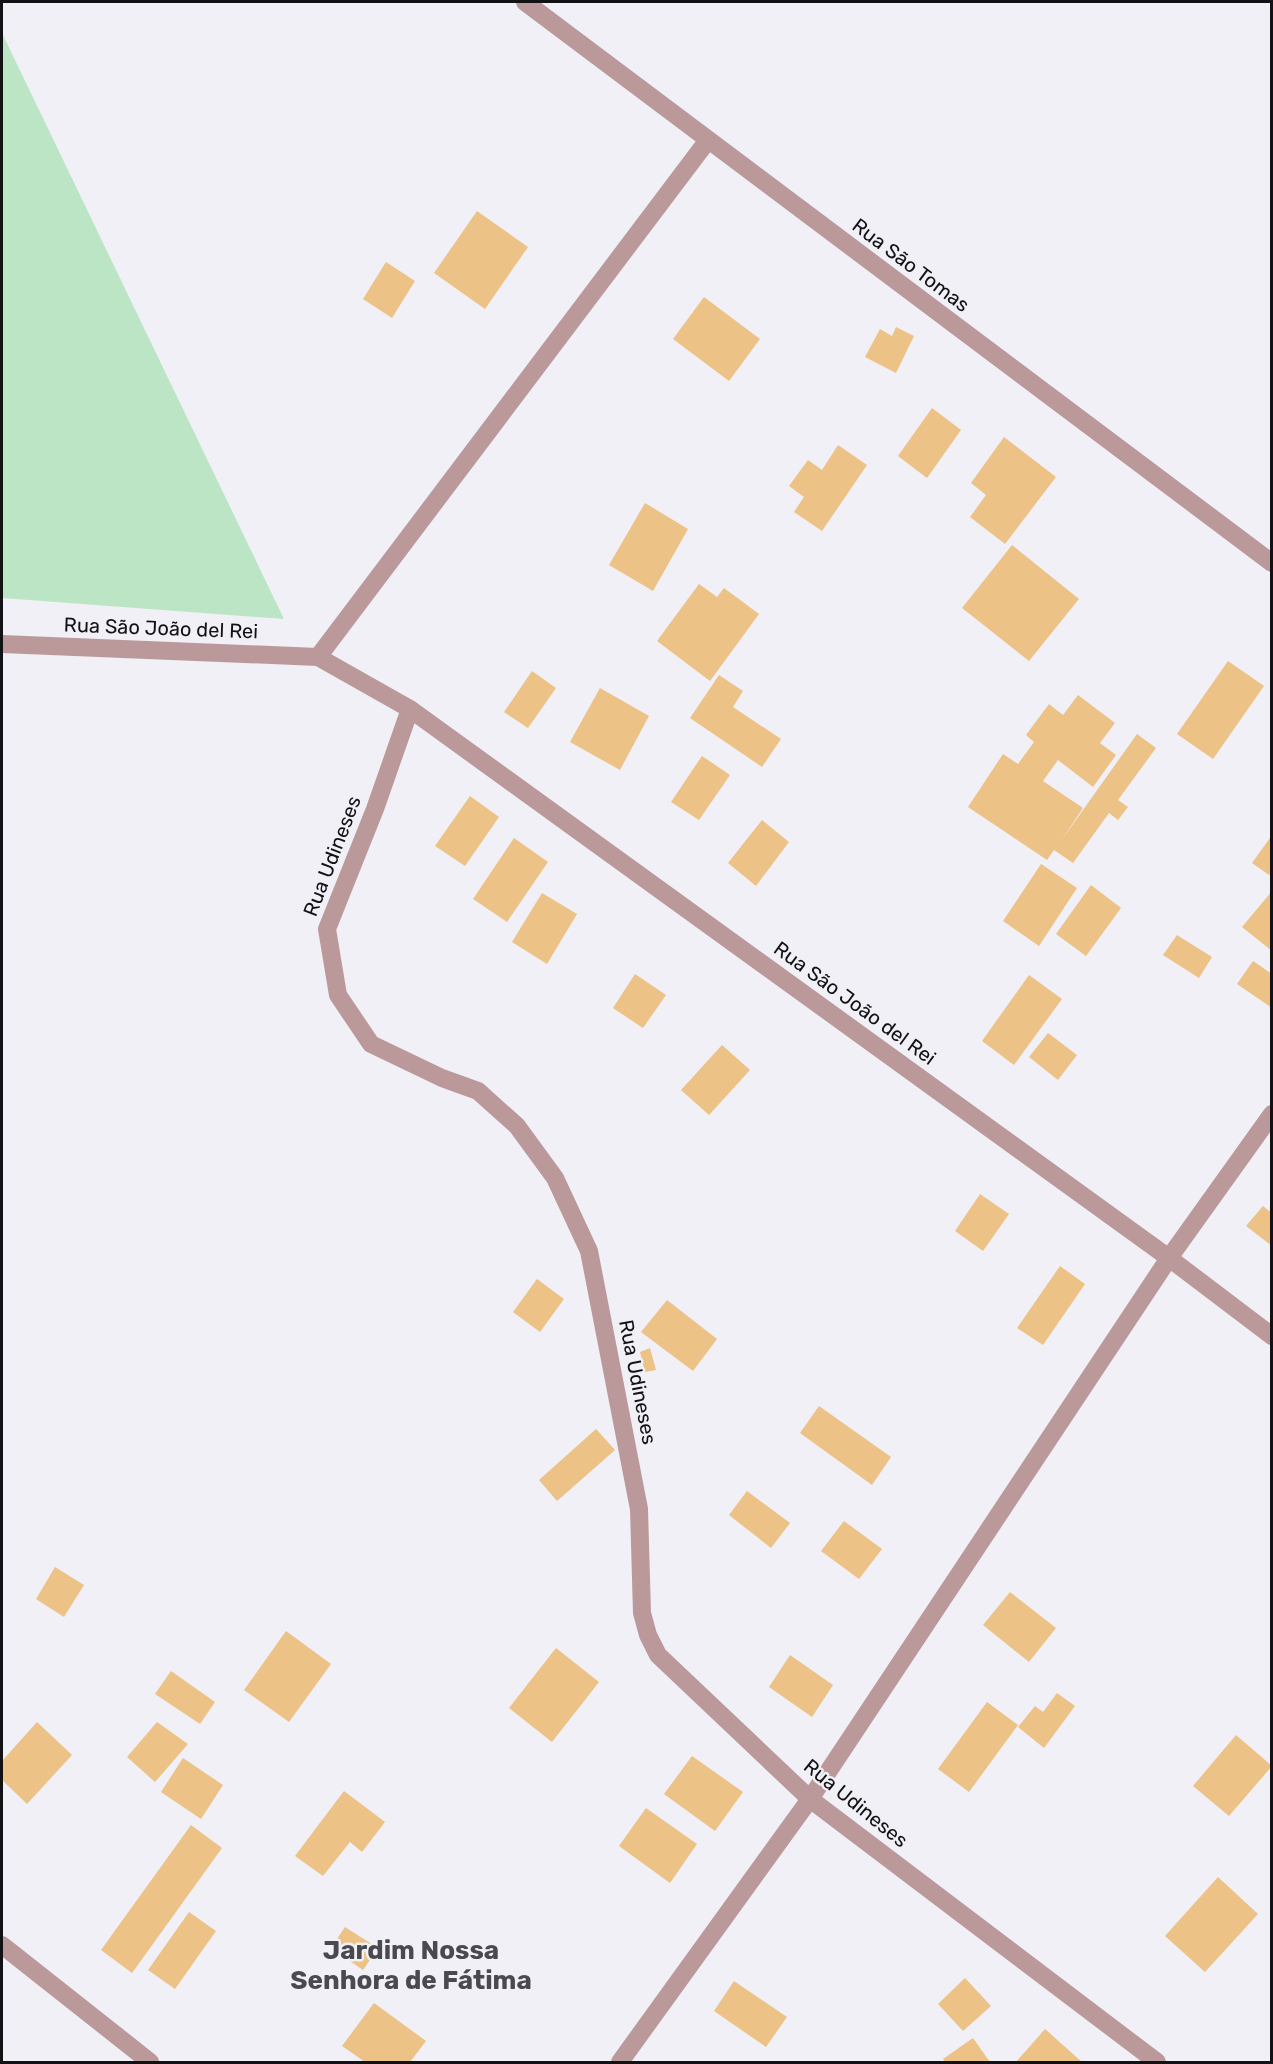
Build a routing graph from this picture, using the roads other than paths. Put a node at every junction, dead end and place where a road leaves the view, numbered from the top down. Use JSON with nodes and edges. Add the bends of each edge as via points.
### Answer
{"nodes":[{"id":1,"x":525,"y":2,"type":"edge"},
{"id":2,"x":708,"y":140,"type":"junction"},
{"id":3,"x":1272,"y":563,"type":"edge"},
{"id":4,"x":2,"y":644,"type":"edge"},
{"id":5,"x":318,"y":657,"type":"junction"},
{"id":6,"x":410,"y":709,"type":"junction"},
{"id":7,"x":1272,"y":1114,"type":"edge"},
{"id":8,"x":1169,"y":1258,"type":"junction"},
{"id":9,"x":1272,"y":1336,"type":"edge"},
{"id":10,"x":810,"y":1799,"type":"junction"},
{"id":11,"x":2,"y":1946,"type":"edge"},
{"id":12,"x":150,"y":2062,"type":"edge"},
{"id":13,"x":620,"y":2062,"type":"edge"},
{"id":14,"x":1158,"y":2062,"type":"edge"}],
"edges":[{"from":1,"to":2,"type":"street","name":"Rua São Tomas"},
{"from":2,"to":3,"type":"street","name":"Rua São Tomas"},
{"from":2,"to":5,"type":"street"},
{"from":4,"to":5,"type":"street","name":"Rua São João del Rei"},
{"from":5,"to":6,"type":"street"},
{"from":6,"to":8,"type":"street","name":"Rua São João del Rei"},
{"from":6,"to":10,"type":"street","name":"Rua Udineses","via":[[327,929],[338,995],[371,1044],[478,1091],[517,1126],[555,1178],[590,1251],[639,1509],[642,1613],[648,1635],[658,1656]]},
{"from":7,"to":8,"type":"street"},
{"from":8,"to":9,"type":"street","name":"Rua São João del Rei"},
{"from":8,"to":10,"type":"street"},
{"from":10,"to":13,"type":"street"},
{"from":10,"to":14,"type":"street","name":"Rua Udineses"},
{"from":11,"to":12,"type":"street"}]}
